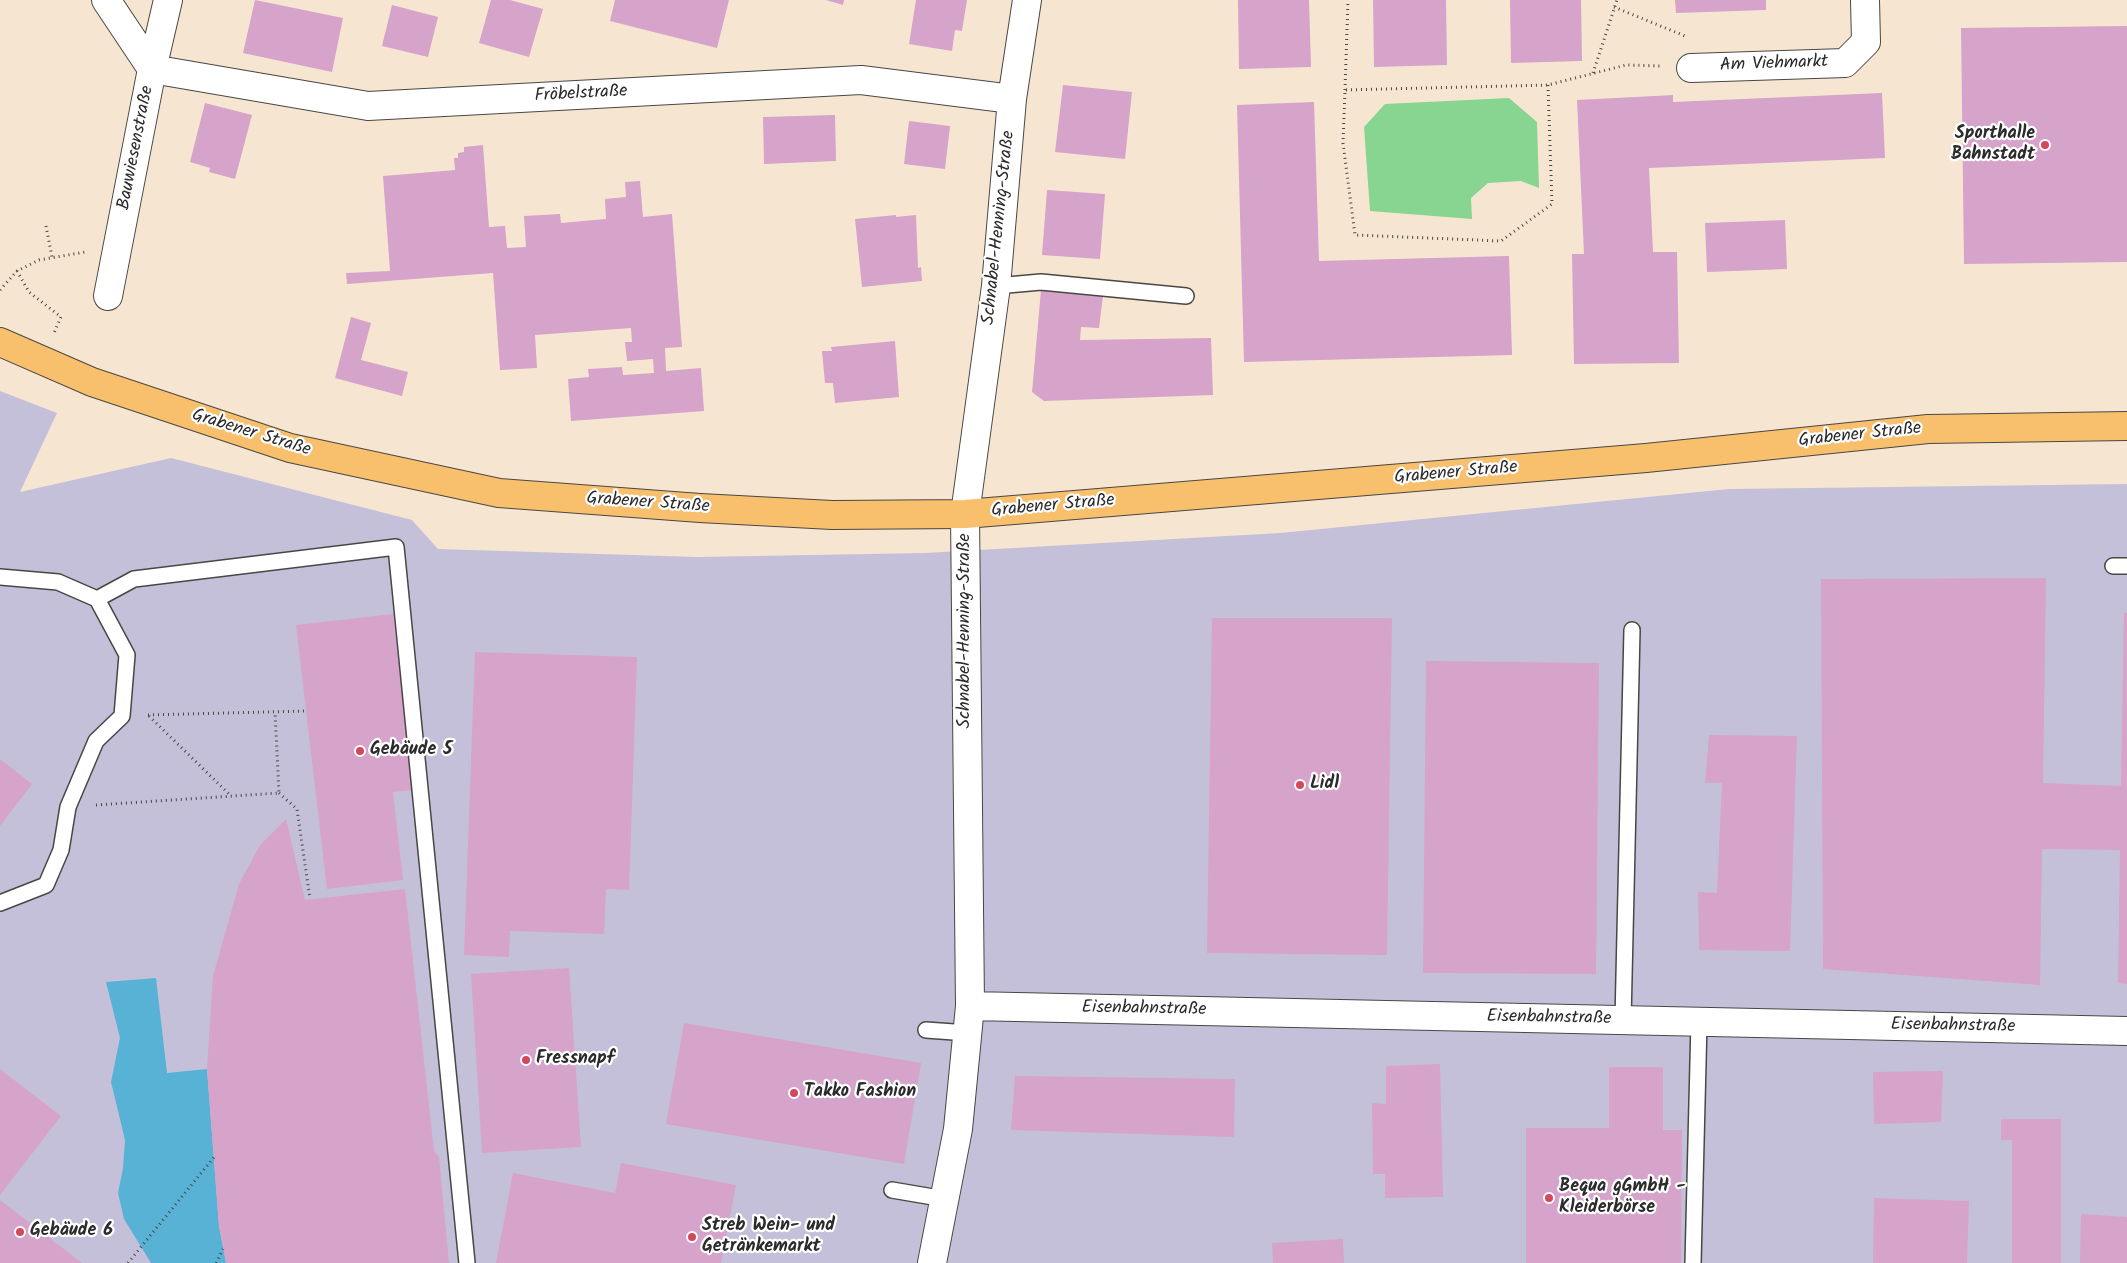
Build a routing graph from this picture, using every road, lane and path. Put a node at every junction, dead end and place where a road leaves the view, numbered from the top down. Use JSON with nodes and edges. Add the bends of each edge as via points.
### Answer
{"nodes":[{"id":1,"x":106,"y":0,"type":"edge"},
{"id":2,"x":168,"y":0,"type":"edge"},
{"id":3,"x":1027,"y":0,"type":"edge"},
{"id":4,"x":1348,"y":0,"type":"edge"},
{"id":5,"x":1617,"y":0,"type":"edge"},
{"id":6,"x":1865,"y":0,"type":"edge"},
{"id":7,"x":1614,"y":7,"type":"junction"},
{"id":8,"x":1691,"y":68,"type":"junction"},
{"id":9,"x":152,"y":69,"type":"junction"},
{"id":10,"x":1593,"y":73,"type":"junction"},
{"id":11,"x":1548,"y":85,"type":"junction"},
{"id":12,"x":1345,"y":90,"type":"junction"},
{"id":13,"x":1012,"y":99,"type":"junction"},
{"id":14,"x":46,"y":226,"type":"dead end"},
{"id":15,"x":118,"y":248,"type":"junction"},
{"id":16,"x":52,"y":257,"type":"junction"},
{"id":17,"x":17,"y":271,"type":"junction"},
{"id":18,"x":996,"y":286,"type":"junction"},
{"id":19,"x":0,"y":290,"type":"edge"},
{"id":20,"x":108,"y":296,"type":"dead end"},
{"id":21,"x":1186,"y":296,"type":"dead end"},
{"id":22,"x":51,"y":340,"type":"dead end"},
{"id":23,"x":0,"y":342,"type":"edge"},
{"id":24,"x":2127,"y":426,"type":"edge"},
{"id":25,"x":965,"y":514,"type":"junction"},
{"id":26,"x":0,"y":577,"type":"edge"},
{"id":27,"x":97,"y":599,"type":"junction"},
{"id":28,"x":1632,"y":630,"type":"dead end"},
{"id":29,"x":306,"y":711,"type":"dead end"},
{"id":30,"x":275,"y":712,"type":"junction"},
{"id":31,"x":148,"y":715,"type":"junction"},
{"id":32,"x":122,"y":716,"type":"junction"},
{"id":33,"x":280,"y":793,"type":"junction"},
{"id":34,"x":231,"y":796,"type":"junction"},
{"id":35,"x":68,"y":807,"type":"junction"},
{"id":36,"x":310,"y":899,"type":"dead end"},
{"id":37,"x":0,"y":903,"type":"edge"},
{"id":38,"x":970,"y":1006,"type":"junction"},
{"id":39,"x":1623,"y":1020,"type":"junction"},
{"id":40,"x":1699,"y":1022,"type":"junction"},
{"id":41,"x":926,"y":1030,"type":"dead end"},
{"id":42,"x":2127,"y":1031,"type":"edge"},
{"id":43,"x":968,"y":1033,"type":"junction"},
{"id":44,"x":215,"y":1156,"type":"dead end"},
{"id":45,"x":892,"y":1190,"type":"dead end"},
{"id":46,"x":944,"y":1199,"type":"junction"},
{"id":47,"x":223,"y":1249,"type":"dead end"},
{"id":48,"x":128,"y":1263,"type":"edge"},
{"id":49,"x":216,"y":1263,"type":"edge"},
{"id":50,"x":467,"y":1263,"type":"edge"},
{"id":51,"x":932,"y":1263,"type":"edge"},
{"id":52,"x":1694,"y":1263,"type":"edge"}],
"edges":[{"from":1,"to":9,"type":"street"},
{"from":2,"to":9,"type":"street","name":"Bauwiesenstraße"},
{"from":3,"to":13,"type":"street","name":"Schnabel-Henning-Straße"},
{"from":4,"to":12,"type":"path"},
{"from":5,"to":7,"type":"path"},
{"from":6,"to":8,"type":"street","name":"Am Viehmarkt","via":[[1866,42],[1844,63]]},
{"from":7,"to":8,"type":"path","via":[[1690,38]]},
{"from":7,"to":10,"type":"path"},
{"from":8,"to":10,"type":"path","via":[[1626,65]]},
{"from":9,"to":13,"type":"street","name":"Fröbelstraße","via":[[368,106],[861,80]]},
{"from":9,"to":15,"type":"street","name":"Bauwiesenstraße"},
{"from":10,"to":11,"type":"path"},
{"from":11,"to":12,"type":"path"},
{"from":11,"to":12,"type":"path","via":[[1552,204],[1501,241],[1355,235],[1343,143]]},
{"from":13,"to":18,"type":"street","name":"Schnabel-Henning-Straße"},
{"from":14,"to":16,"type":"path"},
{"from":15,"to":16,"type":"path"},
{"from":15,"to":20,"type":"street","name":"Bauwiesenstraße"},
{"from":16,"to":17,"type":"path"},
{"from":17,"to":19,"type":"path"},
{"from":17,"to":22,"type":"path","via":[[29,292],[61,317]]},
{"from":18,"to":21,"type":"lane","via":[[1041,282]]},
{"from":18,"to":25,"type":"street","name":"Schnabel-Henning-Straße"},
{"from":23,"to":25,"type":"main road","name":"Grabener Straße","via":[[92,382],[290,448],[499,493],[813,514]]},
{"from":24,"to":25,"type":"main road","name":"Grabener Straße","via":[[1928,429],[1636,459]]},
{"from":25,"to":38,"type":"street","name":"Schnabel-Henning-Straße"},
{"from":26,"to":27,"type":"lane","via":[[58,582]]},
{"from":27,"to":32,"type":"lane","via":[[127,655]]},
{"from":27,"to":50,"type":"lane","via":[[134,579],[396,547]]},
{"from":28,"to":39,"type":"lane"},
{"from":29,"to":30,"type":"path"},
{"from":30,"to":31,"type":"path"},
{"from":30,"to":33,"type":"path"},
{"from":31,"to":32,"type":"path"},
{"from":31,"to":34,"type":"path"},
{"from":32,"to":35,"type":"lane","via":[[96,741]]},
{"from":33,"to":34,"type":"path"},
{"from":33,"to":36,"type":"path","via":[[297,809]]},
{"from":34,"to":35,"type":"path"},
{"from":35,"to":37,"type":"lane","via":[[61,850],[46,885]]},
{"from":38,"to":39,"type":"street","name":"Eisenbahnstraße"},
{"from":38,"to":43,"type":"street","name":"Schnabel-Henning-Straße"},
{"from":39,"to":40,"type":"street","name":"Eisenbahnstraße"},
{"from":40,"to":42,"type":"street","name":"Eisenbahnstraße"},
{"from":40,"to":52,"type":"lane"},
{"from":41,"to":43,"type":"lane"},
{"from":43,"to":46,"type":"street","name":"Schnabel-Henning-Straße","via":[[958,1129]]},
{"from":44,"to":48,"type":"path"},
{"from":45,"to":46,"type":"lane"},
{"from":46,"to":51,"type":"street","name":"Schnabel-Henning-Straße"},
{"from":47,"to":49,"type":"path"}]}
